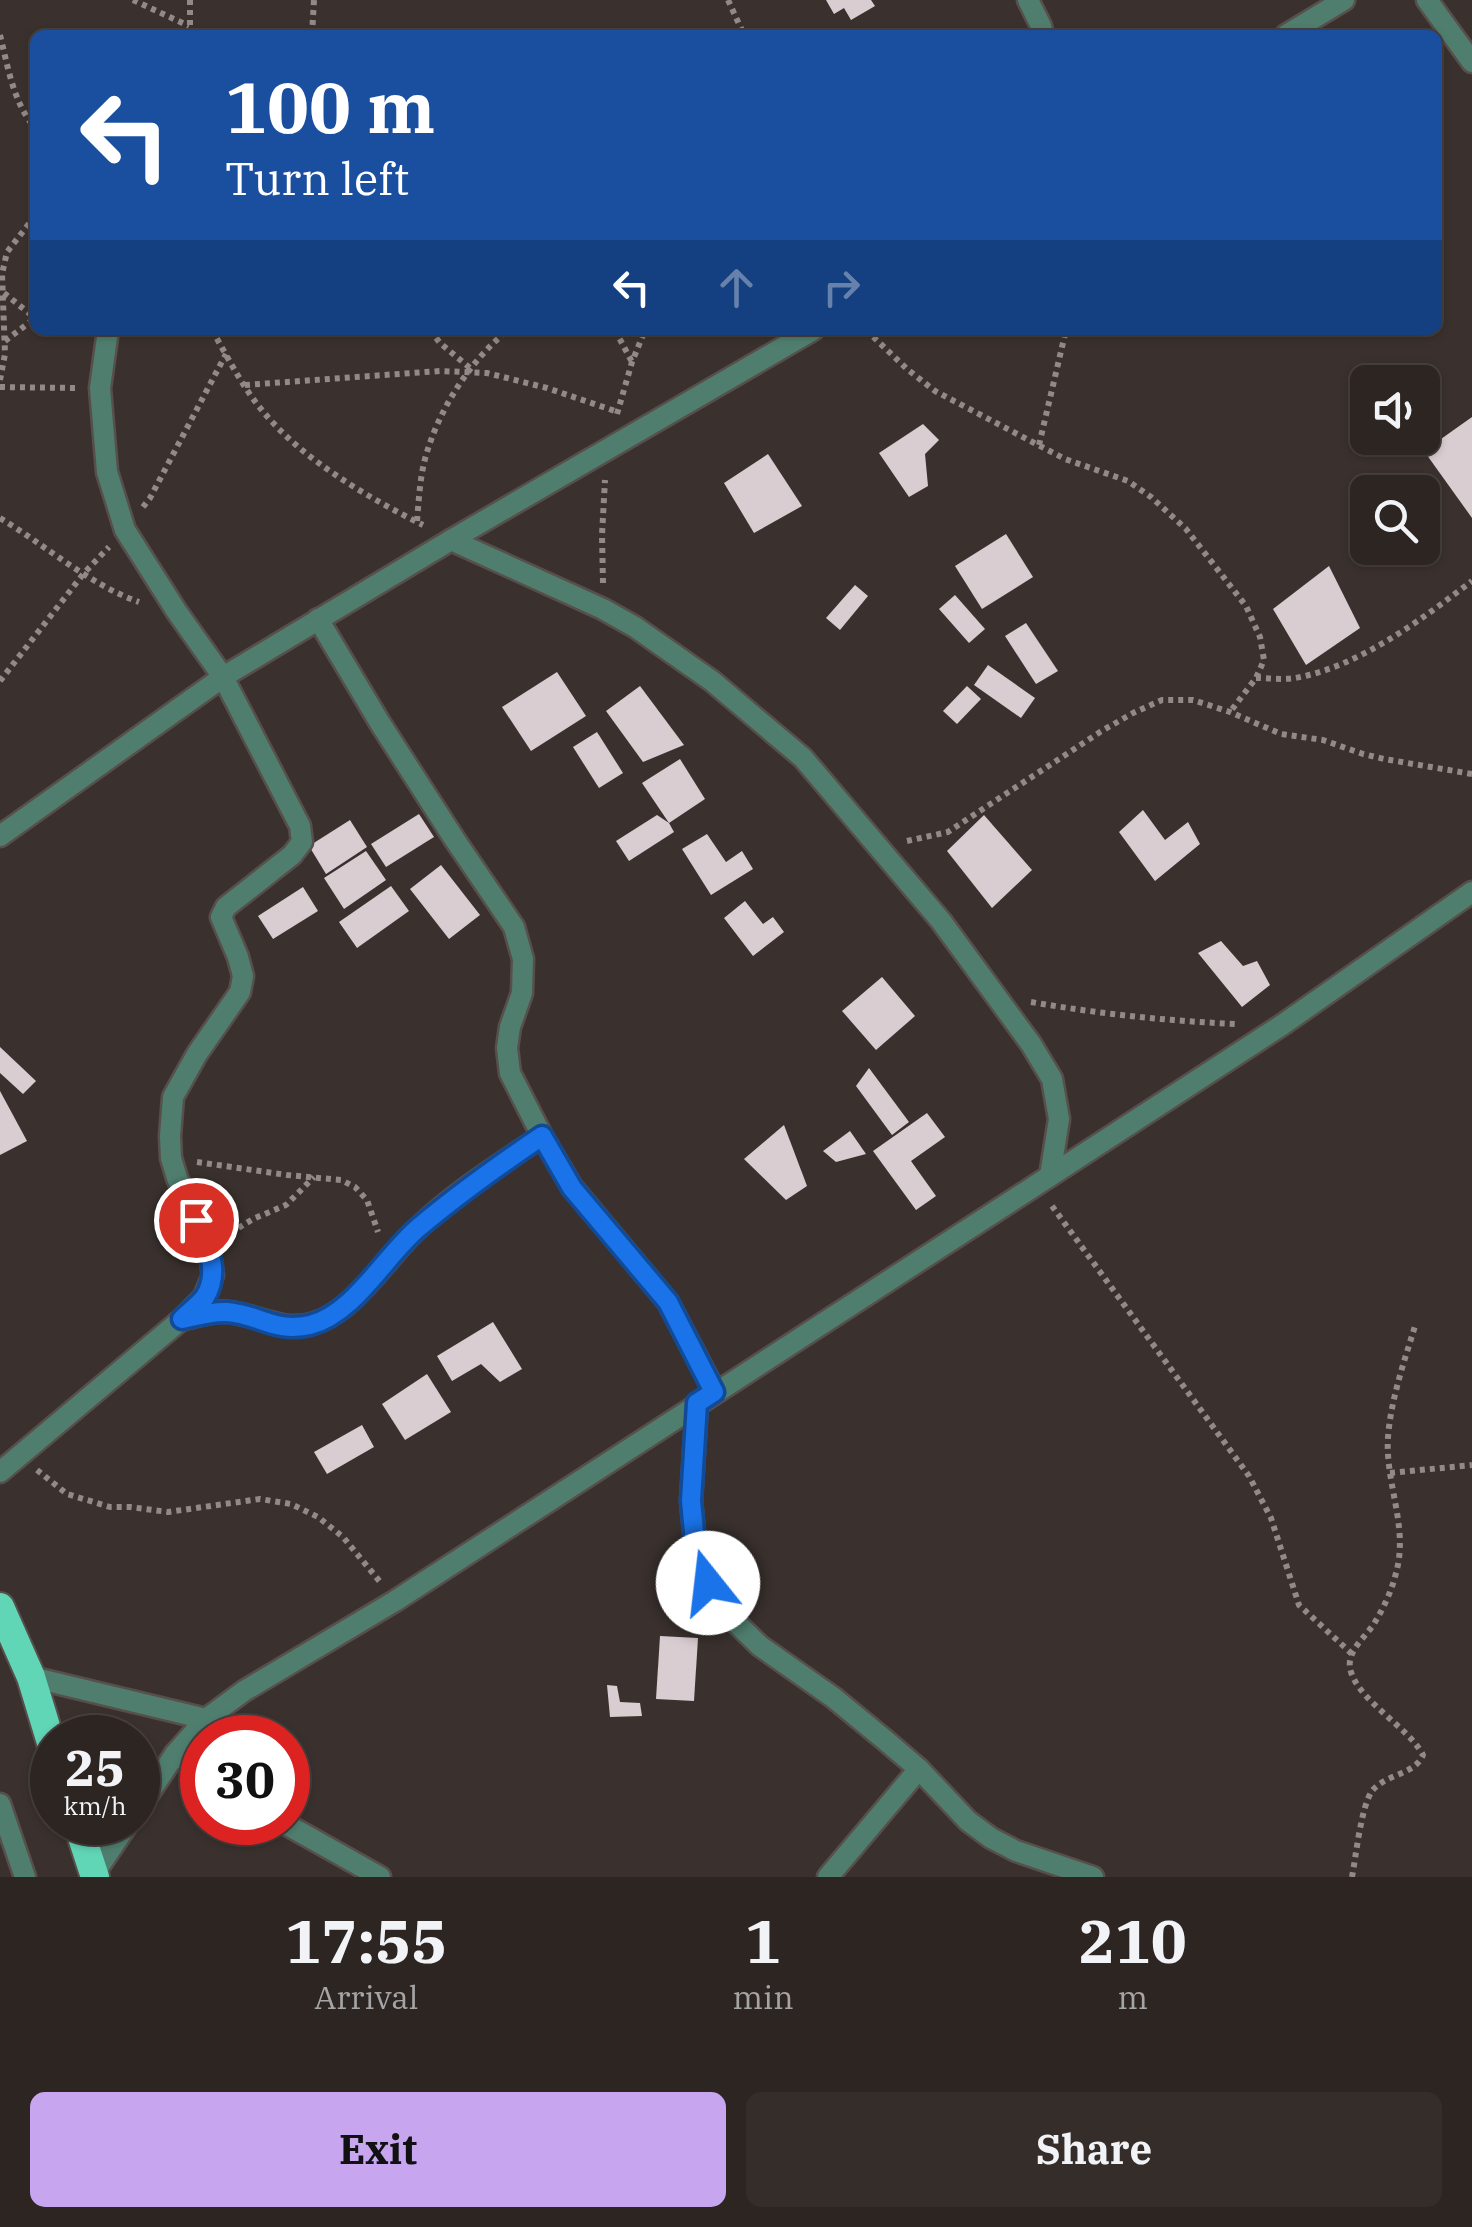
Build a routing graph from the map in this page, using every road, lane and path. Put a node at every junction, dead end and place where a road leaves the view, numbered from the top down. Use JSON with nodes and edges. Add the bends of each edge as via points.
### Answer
{"nodes":[{"id":1,"x":133,"y":0,"type":"edge"},
{"id":2,"x":190,"y":0,"type":"edge"},
{"id":3,"x":314,"y":0,"type":"edge"},
{"id":4,"x":728,"y":0,"type":"edge"},
{"id":5,"x":1028,"y":0,"type":"edge"},
{"id":6,"x":1344,"y":0,"type":"edge"},
{"id":7,"x":1427,"y":0,"type":"edge"},
{"id":8,"x":188,"y":30,"type":"edge"},
{"id":9,"x":190,"y":30,"type":"edge"},
{"id":10,"x":312,"y":30,"type":"edge"},
{"id":11,"x":742,"y":30,"type":"edge"},
{"id":12,"x":1042,"y":30,"type":"edge"},
{"id":13,"x":1294,"y":30,"type":"edge"},
{"id":14,"x":0,"y":36,"type":"edge"},
{"id":15,"x":1472,"y":62,"type":"edge"},
{"id":16,"x":30,"y":122,"type":"edge"},
{"id":17,"x":30,"y":222,"type":"edge"},
{"id":18,"x":3,"y":292,"type":"junction"},
{"id":19,"x":30,"y":314,"type":"edge"},
{"id":20,"x":30,"y":322,"type":"edge"},
{"id":21,"x":107,"y":335,"type":"edge"},
{"id":22,"x":215,"y":335,"type":"edge"},
{"id":23,"x":434,"y":335,"type":"edge"},
{"id":24,"x":503,"y":335,"type":"edge"},
{"id":25,"x":618,"y":335,"type":"edge"},
{"id":26,"x":643,"y":335,"type":"edge"},
{"id":27,"x":804,"y":335,"type":"edge"},
{"id":28,"x":871,"y":335,"type":"edge"},
{"id":29,"x":1065,"y":335,"type":"edge"},
{"id":30,"x":5,"y":342,"type":"junction"},
{"id":31,"x":632,"y":362,"type":"junction"},
{"id":32,"x":469,"y":370,"type":"junction"},
{"id":33,"x":0,"y":383,"type":"edge"},
{"id":34,"x":245,"y":385,"type":"junction"},
{"id":35,"x":100,"y":388,"type":"junction"},
{"id":36,"x":618,"y":412,"type":"junction"},
{"id":37,"x":1039,"y":445,"type":"junction"},
{"id":38,"x":608,"y":450,"type":"junction"},
{"id":39,"x":0,"y":518,"type":"edge"},
{"id":40,"x":417,"y":522,"type":"junction"},
{"id":41,"x":451,"y":540,"type":"junction"},
{"id":42,"x":1472,"y":581,"type":"edge"},
{"id":43,"x":603,"y":609,"type":"junction"},
{"id":44,"x":177,"y":612,"type":"junction"},
{"id":45,"x":318,"y":619,"type":"junction"},
{"id":46,"x":224,"y":678,"type":"junction"},
{"id":47,"x":1256,"y":678,"type":"junction"},
{"id":48,"x":1230,"y":712,"type":"junction"},
{"id":49,"x":1472,"y":774,"type":"edge"},
{"id":50,"x":0,"y":836,"type":"edge"},
{"id":51,"x":875,"y":840,"type":"junction"},
{"id":52,"x":1472,"y":892,"type":"edge"},
{"id":53,"x":995,"y":995,"type":"junction"},
{"id":54,"x":1282,"y":1025,"type":"junction"},
{"id":55,"x":542,"y":1136,"type":"junction"},
{"id":56,"x":172,"y":1158,"type":"junction"},
{"id":57,"x":314,"y":1176,"type":"junction"},
{"id":58,"x":1043,"y":1180,"type":"junction"},
{"id":59,"x":209,"y":1249,"type":"junction"},
{"id":60,"x":385,"y":1263,"type":"junction"},
{"id":61,"x":182,"y":1319,"type":"junction"},
{"id":62,"x":1415,"y":1326,"type":"dead end"},
{"id":63,"x":706,"y":1398,"type":"junction"},
{"id":64,"x":22,"y":1456,"type":"junction"},
{"id":65,"x":1472,"y":1465,"type":"edge"},
{"id":66,"x":0,"y":1472,"type":"edge"},
{"id":67,"x":1390,"y":1473,"type":"junction"},
{"id":68,"x":395,"y":1601,"type":"junction"},
{"id":69,"x":0,"y":1607,"type":"edge"},
{"id":70,"x":1352,"y":1654,"type":"junction"},
{"id":71,"x":30,"y":1677,"type":"junction"},
{"id":72,"x":42,"y":1715,"type":"edge"},
{"id":73,"x":193,"y":1715,"type":"edge"},
{"id":74,"x":210,"y":1715,"type":"edge"},
{"id":75,"x":180,"y":1748,"type":"edge"},
{"id":76,"x":175,"y":1754,"type":"junction"},
{"id":77,"x":180,"y":1757,"type":"edge"},
{"id":78,"x":919,"y":1768,"type":"junction"},
{"id":79,"x":160,"y":1777,"type":"edge"},
{"id":80,"x":0,"y":1804,"type":"edge"},
{"id":81,"x":310,"y":1838,"type":"edge"},
{"id":82,"x":84,"y":1845,"type":"edge"},
{"id":83,"x":114,"y":1845,"type":"edge"},
{"id":84,"x":94,"y":1876,"type":"edge"},
{"id":85,"x":25,"y":1877,"type":"edge"},
{"id":86,"x":380,"y":1877,"type":"edge"},
{"id":87,"x":828,"y":1877,"type":"edge"},
{"id":88,"x":1092,"y":1877,"type":"edge"},
{"id":89,"x":1352,"y":1877,"type":"edge"}],
"edges":[{"from":1,"to":8,"type":"path"},
{"from":2,"to":9,"type":"path"},
{"from":3,"to":10,"type":"path"},
{"from":4,"to":11,"type":"path"},
{"from":5,"to":12,"type":"street"},
{"from":6,"to":13,"type":"street"},
{"from":7,"to":15,"type":"street"},
{"from":14,"to":16,"type":"path"},
{"from":17,"to":18,"type":"path","via":[[7,252]]},
{"from":18,"to":19,"type":"path"},
{"from":18,"to":30,"type":"path"},
{"from":20,"to":30,"type":"path"},
{"from":21,"to":35,"type":"street"},
{"from":22,"to":34,"type":"path"},
{"from":23,"to":32,"type":"path"},
{"from":24,"to":32,"type":"path"},
{"from":25,"to":31,"type":"path"},
{"from":26,"to":31,"type":"path"},
{"from":27,"to":38,"type":"street"},
{"from":28,"to":37,"type":"path","via":[[935,391]]},
{"from":29,"to":37,"type":"path"},
{"from":30,"to":33,"type":"path"},
{"from":31,"to":36,"type":"path"},
{"from":32,"to":34,"type":"path"},
{"from":32,"to":36,"type":"path"},
{"from":32,"to":40,"type":"path","via":[[426,452]]},
{"from":33,"to":35,"type":"path"},
{"from":34,"to":40,"type":"path","via":[[304,452]]},
{"from":35,"to":44,"type":"street","via":[[107,472],[125,530]]},
{"from":36,"to":38,"type":"path"},
{"from":37,"to":47,"type":"path","via":[[1128,481],[1186,529],[1246,606],[1264,660]]},
{"from":38,"to":41,"type":"street"},
{"from":38,"to":43,"type":"path"},
{"from":39,"to":44,"type":"path","via":[[103,588]]},
{"from":40,"to":41,"type":"path"},
{"from":41,"to":43,"type":"street"},
{"from":41,"to":45,"type":"street"},
{"from":42,"to":47,"type":"path","via":[[1402,632],[1350,658],[1290,679]]},
{"from":43,"to":51,"type":"street","via":[[712,681],[804,758]]},
{"from":44,"to":46,"type":"street"},
{"from":45,"to":46,"type":"street"},
{"from":45,"to":55,"type":"street","via":[[514,927],[524,959],[507,1048],[510,1072]]},
{"from":46,"to":50,"type":"street"},
{"from":46,"to":56,"type":"street","via":[[300,826],[302,842],[221,917],[243,976],[240,992],[173,1098]]},
{"from":47,"to":48,"type":"path"},
{"from":48,"to":49,"type":"path","via":[[1281,734]]},
{"from":48,"to":51,"type":"path","via":[[1193,700],[1162,700],[1100,732],[948,832],[912,841]]},
{"from":51,"to":53,"type":"street"},
{"from":52,"to":54,"type":"street"},
{"from":53,"to":54,"type":"path","via":[[1178,1022]]},
{"from":53,"to":58,"type":"street","via":[[1052,1079],[1059,1119]]},
{"from":54,"to":58,"type":"street"},
{"from":55,"to":60,"type":"street","via":[[467,1188]]},
{"from":55,"to":63,"type":"street","via":[[572,1188],[668,1302]]},
{"from":56,"to":57,"type":"path"},
{"from":56,"to":59,"type":"street"},
{"from":57,"to":59,"type":"path","via":[[286,1205]]},
{"from":57,"to":60,"type":"path","via":[[342,1180],[367,1200]]},
{"from":58,"to":63,"type":"street"},
{"from":58,"to":70,"type":"path","via":[[1249,1476],[1271,1518],[1299,1605]]},
{"from":59,"to":61,"type":"street","via":[[214,1276],[204,1298]]},
{"from":60,"to":61,"type":"street","via":[[347,1303],[315,1324],[271,1325],[228,1312]]},
{"from":61,"to":64,"type":"street"},
{"from":62,"to":67,"type":"path","via":[[1394,1395]]},
{"from":63,"to":68,"type":"street"},
{"from":63,"to":78,"type":"street","via":[[691,1501],[697,1562],[718,1605],[760,1646]]},
{"from":64,"to":66,"type":"street"},
{"from":64,"to":68,"type":"path","via":[[67,1494],[110,1507],[168,1512],[260,1499],[292,1504],[343,1537]]},
{"from":65,"to":67,"type":"path"},
{"from":67,"to":70,"type":"path","via":[[1400,1521],[1396,1574]]},
{"from":68,"to":74,"type":"street"},
{"from":69,"to":71,"type":"highway"},
{"from":70,"to":89,"type":"path","via":[[1350,1668],[1360,1687],[1423,1755],[1372,1792]]},
{"from":71,"to":72,"type":"highway"},
{"from":71,"to":73,"type":"street"},
{"from":75,"to":76,"type":"street"},
{"from":76,"to":77,"type":"street"},
{"from":76,"to":79,"type":"street"},
{"from":78,"to":87,"type":"street"},
{"from":78,"to":88,"type":"street","via":[[991,1838]]},
{"from":80,"to":85,"type":"street"},
{"from":81,"to":86,"type":"street"},
{"from":82,"to":84,"type":"highway"},
{"from":83,"to":84,"type":"street"}]}
